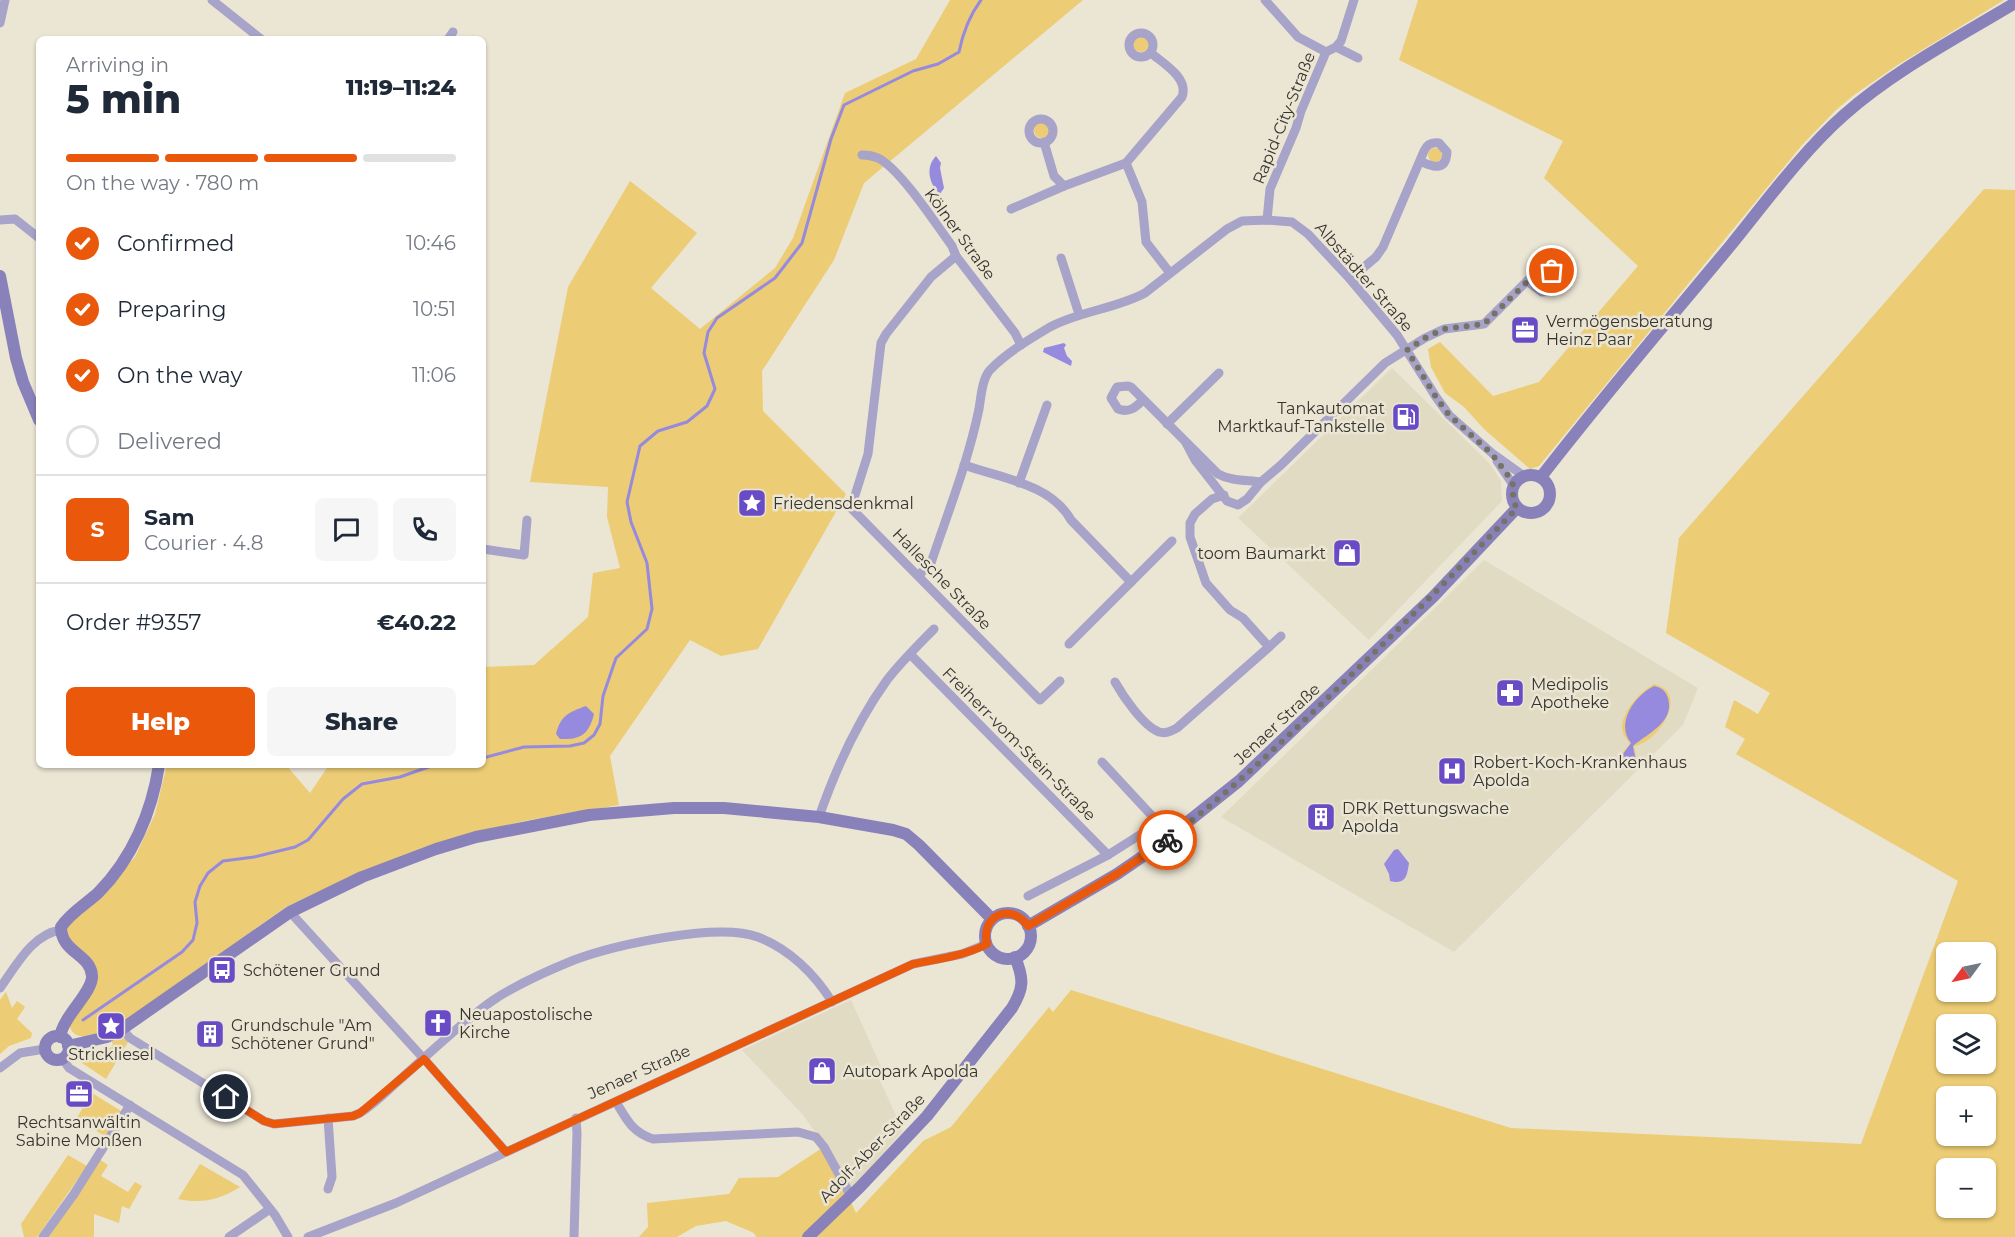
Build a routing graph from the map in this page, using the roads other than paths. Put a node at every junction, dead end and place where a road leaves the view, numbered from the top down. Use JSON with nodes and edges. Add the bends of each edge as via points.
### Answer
{"nodes":[{"id":1,"x":5,"y":0,"type":"edge"},
{"id":2,"x":1265,"y":0,"type":"edge"},
{"id":3,"x":1354,"y":0,"type":"edge"},
{"id":4,"x":218,"y":2,"type":"edge"},
{"id":5,"x":2015,"y":3,"type":"edge"},
{"id":6,"x":0,"y":23,"type":"edge"},
{"id":7,"x":258,"y":36,"type":"edge"},
{"id":8,"x":1336,"y":47,"type":"junction"},
{"id":9,"x":1326,"y":52,"type":"junction"},
{"id":10,"x":1151,"y":53,"type":"dead end"},
{"id":11,"x":1358,"y":58,"type":"dead end"},
{"id":12,"x":1044,"y":142,"type":"dead end"},
{"id":13,"x":862,"y":154,"type":"dead end"},
{"id":14,"x":1420,"y":161,"type":"dead end"},
{"id":15,"x":1126,"y":163,"type":"junction"},
{"id":16,"x":1064,"y":186,"type":"junction"},
{"id":17,"x":1011,"y":209,"type":"dead end"},
{"id":18,"x":0,"y":220,"type":"edge"},
{"id":19,"x":1268,"y":220,"type":"junction"},
{"id":20,"x":36,"y":236,"type":"edge"},
{"id":21,"x":956,"y":256,"type":"junction"},
{"id":22,"x":1061,"y":258,"type":"dead end"},
{"id":23,"x":1170,"y":273,"type":"junction"},
{"id":24,"x":0,"y":276,"type":"edge"},
{"id":25,"x":1350,"y":279,"type":"junction"},
{"id":26,"x":1527,"y":281,"type":"dead end"},
{"id":27,"x":1079,"y":314,"type":"junction"},
{"id":28,"x":1022,"y":345,"type":"junction"},
{"id":29,"x":1407,"y":350,"type":"junction"},
{"id":30,"x":1219,"y":373,"type":"dead end"},
{"id":31,"x":1143,"y":400,"type":"dead end"},
{"id":32,"x":1047,"y":405,"type":"dead end"},
{"id":33,"x":36,"y":413,"type":"edge"},
{"id":34,"x":1167,"y":424,"type":"junction"},
{"id":35,"x":1186,"y":443,"type":"junction"},
{"id":36,"x":1492,"y":454,"type":"junction"},
{"id":37,"x":964,"y":465,"type":"junction"},
{"id":38,"x":1524,"y":476,"type":"junction"},
{"id":39,"x":1541,"y":477,"type":"junction"},
{"id":40,"x":1231,"y":480,"type":"junction"},
{"id":41,"x":1261,"y":482,"type":"junction"},
{"id":42,"x":1018,"y":483,"type":"junction"},
{"id":43,"x":1514,"y":486,"type":"junction"},
{"id":44,"x":1224,"y":495,"type":"junction"},
{"id":45,"x":1517,"y":508,"type":"junction"},
{"id":46,"x":527,"y":520,"type":"dead end"},
{"id":47,"x":1172,"y":541,"type":"dead end"},
{"id":48,"x":486,"y":549,"type":"edge"},
{"id":49,"x":919,"y":575,"type":"junction"},
{"id":50,"x":1131,"y":582,"type":"junction"},
{"id":51,"x":934,"y":629,"type":"dead end"},
{"id":52,"x":1281,"y":636,"type":"dead end"},
{"id":53,"x":1068,"y":644,"type":"dead end"},
{"id":54,"x":1269,"y":647,"type":"junction"},
{"id":55,"x":910,"y":654,"type":"junction"},
{"id":56,"x":1060,"y":681,"type":"dead end"},
{"id":57,"x":1115,"y":682,"type":"dead end"},
{"id":58,"x":1102,"y":762,"type":"dead end"},
{"id":59,"x":158,"y":768,"type":"edge"},
{"id":60,"x":819,"y":817,"type":"junction"},
{"id":61,"x":1108,"y":855,"type":"junction"},
{"id":62,"x":1028,"y":896,"type":"dead end"},
{"id":63,"x":290,"y":912,"type":"junction"},
{"id":64,"x":992,"y":919,"type":"junction"},
{"id":65,"x":1028,"y":926,"type":"junction"},
{"id":66,"x":60,"y":930,"type":"junction"},
{"id":67,"x":987,"y":944,"type":"junction"},
{"id":68,"x":1015,"y":957,"type":"junction"},
{"id":69,"x":0,"y":988,"type":"edge"},
{"id":70,"x":832,"y":1002,"type":"junction"},
{"id":71,"x":122,"y":1029,"type":"junction"},
{"id":72,"x":64,"y":1041,"type":"junction"},
{"id":73,"x":45,"y":1049,"type":"junction"},
{"id":74,"x":63,"y":1058,"type":"junction"},
{"id":75,"x":424,"y":1059,"type":"junction"},
{"id":76,"x":0,"y":1068,"type":"edge"},
{"id":77,"x":616,"y":1102,"type":"junction"},
{"id":78,"x":130,"y":1105,"type":"junction"},
{"id":79,"x":328,"y":1118,"type":"junction"},
{"id":80,"x":576,"y":1118,"type":"junction"},
{"id":81,"x":506,"y":1152,"type":"junction"},
{"id":82,"x":328,"y":1189,"type":"dead end"},
{"id":83,"x":851,"y":1196,"type":"junction"},
{"id":84,"x":270,"y":1209,"type":"junction"},
{"id":85,"x":43,"y":1237,"type":"edge"},
{"id":86,"x":228,"y":1237,"type":"edge"},
{"id":87,"x":288,"y":1237,"type":"edge"},
{"id":88,"x":308,"y":1237,"type":"edge"},
{"id":89,"x":574,"y":1237,"type":"edge"},
{"id":90,"x":807,"y":1237,"type":"edge"}],
"edges":[{"from":1,"to":6,"type":"street"},
{"from":2,"to":9,"type":"street","via":[[1298,37]]},
{"from":3,"to":8,"type":"street","name":"Rapid-City-Straße","via":[[1346,30]]},
{"from":4,"to":7,"type":"street"},
{"from":5,"to":39,"type":"main road","via":[[1903,71],[1843,116],[1809,151]]},
{"from":8,"to":9,"type":"street","name":"Rapid-City-Straße"},
{"from":8,"to":11,"type":"street"},
{"from":9,"to":19,"type":"street","name":"Rapid-City-Straße","via":[[1270,189]]},
{"from":10,"to":15,"type":"street","via":[[1182,80],[1185,90]]},
{"from":12,"to":16,"type":"street","via":[[1054,176]]},
{"from":13,"to":21,"type":"street","name":"Kölner Straße","via":[[873,155],[890,167]]},
{"from":14,"to":25,"type":"street","via":[[1383,247]]},
{"from":15,"to":16,"type":"street"},
{"from":15,"to":23,"type":"street","via":[[1142,202],[1146,242]]},
{"from":16,"to":17,"type":"street"},
{"from":18,"to":20,"type":"street","via":[[15,219]]},
{"from":19,"to":23,"type":"street","name":"Albstädter Straße","via":[[1242,221],[1227,229]]},
{"from":19,"to":25,"type":"street","name":"Albstädter Straße","via":[[1292,222]]},
{"from":21,"to":28,"type":"street","name":"Kölner Straße"},
{"from":21,"to":49,"type":"street","name":"Hallesche Straße","via":[[931,277],[881,343],[868,454],[851,508]]},
{"from":22,"to":27,"type":"street"},
{"from":23,"to":27,"type":"street","name":"Albstädter Straße","via":[[1131,300]]},
{"from":24,"to":33,"type":"main road","via":[[16,358]]},
{"from":25,"to":29,"type":"street","name":"Albstädter Straße"},
{"from":26,"to":29,"type":"street","via":[[1484,324],[1444,329]]},
{"from":27,"to":28,"type":"street","name":"Albstädter Straße"},
{"from":28,"to":37,"type":"street","name":"Albstädter Straße","via":[[989,371],[984,381]]},
{"from":29,"to":36,"type":"street","name":"Albstädter Straße","via":[[1449,415]]},
{"from":29,"to":41,"type":"street","via":[[1379,368]]},
{"from":30,"to":34,"type":"street"},
{"from":31,"to":34,"type":"street"},
{"from":32,"to":42,"type":"street"},
{"from":34,"to":35,"type":"street"},
{"from":35,"to":40,"type":"street","via":[[1218,474]]},
{"from":35,"to":44,"type":"street"},
{"from":36,"to":38,"type":"street","name":"Albstädter Straße"},
{"from":36,"to":43,"type":"street"},
{"from":37,"to":42,"type":"street"},
{"from":37,"to":49,"type":"street","name":"Albstädter Straße","via":[[931,562]]},
{"from":38,"to":39,"type":"main road"},
{"from":38,"to":43,"type":"main road"},
{"from":39,"to":45,"type":"main road","via":[[1550,490],[1548,505],[1535,513]]},
{"from":40,"to":41,"type":"street"},
{"from":40,"to":44,"type":"street"},
{"from":41,"to":44,"type":"street","via":[[1242,503],[1231,503]]},
{"from":42,"to":50,"type":"street","via":[[1051,496]]},
{"from":43,"to":45,"type":"main road","via":[[1512,496]]},
{"from":44,"to":54,"type":"street","via":[[1212,499],[1195,514],[1190,537],[1206,583]]},
{"from":45,"to":65,"type":"main road","name":"Jenaer Straße","via":[[1433,597],[1239,781],[1136,861]]},
{"from":46,"to":48,"type":"street","via":[[524,555]]},
{"from":47,"to":50,"type":"street"},
{"from":49,"to":56,"type":"street","name":"Hallesche Straße","via":[[1041,700]]},
{"from":50,"to":53,"type":"street"},
{"from":51,"to":55,"type":"street"},
{"from":52,"to":54,"type":"street"},
{"from":54,"to":57,"type":"street","via":[[1167,733],[1151,727],[1123,698]]},
{"from":55,"to":60,"type":"street","via":[[865,712],[842,756]]},
{"from":55,"to":61,"type":"street","name":"Freiherr-vom-Stein-Straße"},
{"from":58,"to":61,"type":"street","via":[[1153,817],[1153,825],[1146,831]]},
{"from":59,"to":66,"type":"main road","via":[[148,811],[128,854],[99,892]]},
{"from":60,"to":63,"type":"main road","via":[[724,808],[674,808],[589,815],[527,826],[436,849],[362,877]]},
{"from":60,"to":64,"type":"main road","via":[[906,834]]},
{"from":61,"to":62,"type":"street"},
{"from":63,"to":71,"type":"main road"},
{"from":63,"to":75,"type":"street"},
{"from":64,"to":65,"type":"main road","via":[[1012,913]]},
{"from":64,"to":67,"type":"main road","via":[[986,931]]},
{"from":65,"to":68,"type":"main road","via":[[1029,944]]},
{"from":66,"to":69,"type":"street","via":[[39,938]]},
{"from":66,"to":72,"type":"main road","via":[[64,942],[92,972],[92,981],[64,1023]]},
{"from":67,"to":68,"type":"main road","via":[[1002,958]]},
{"from":67,"to":70,"type":"street","name":"Jenaer Straße","via":[[962,954],[913,964]]},
{"from":68,"to":83,"type":"main road","name":"Adolf-Aber-Straße","via":[[1022,975],[1022,992],[1012,1008],[927,1116]]},
{"from":70,"to":75,"type":"street","via":[[801,964],[758,937],[715,932],[682,935],[575,960],[523,983],[493,1000]]},
{"from":70,"to":77,"type":"street","name":"Jenaer Straße"},
{"from":71,"to":72,"type":"main road","via":[[107,1037]]},
{"from":71,"to":79,"type":"street","via":[[130,1038],[264,1121],[274,1124]]},
{"from":72,"to":73,"type":"main road","via":[[49,1039]]},
{"from":72,"to":74,"type":"main road","via":[[68,1053]]},
{"from":73,"to":74,"type":"main road","via":[[52,1059]]},
{"from":73,"to":76,"type":"street","via":[[20,1053]]},
{"from":74,"to":78,"type":"street","via":[[69,1068]]},
{"from":75,"to":79,"type":"street","via":[[360,1113]]},
{"from":75,"to":81,"type":"street"},
{"from":77,"to":80,"type":"street","name":"Jenaer Straße"},
{"from":77,"to":83,"type":"street","via":[[634,1130],[653,1139],[798,1132],[816,1137]]},
{"from":78,"to":84,"type":"street","via":[[243,1175]]},
{"from":78,"to":85,"type":"street"},
{"from":79,"to":82,"type":"street","via":[[332,1178]]},
{"from":80,"to":81,"type":"street","name":"Jenaer Straße"},
{"from":80,"to":89,"type":"street"},
{"from":81,"to":88,"type":"street","name":"Jenaer Straße","via":[[396,1203]]},
{"from":83,"to":90,"type":"main road","name":"Adolf-Aber-Straße"},
{"from":84,"to":86,"type":"street"},
{"from":84,"to":87,"type":"street"}]}
